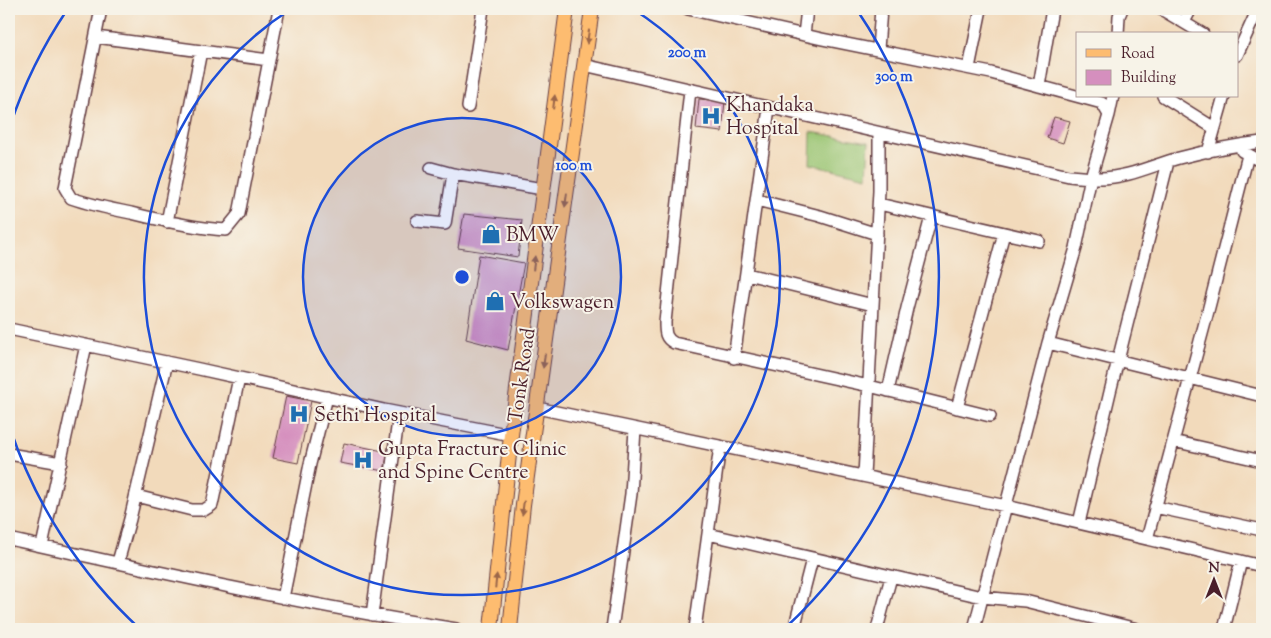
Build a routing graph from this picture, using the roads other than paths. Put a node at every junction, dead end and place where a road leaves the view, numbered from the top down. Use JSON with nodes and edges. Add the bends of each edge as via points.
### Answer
{"nodes":[{"id":1,"x":101,"y":9,"type":"edge"},
{"id":2,"x":278,"y":9,"type":"edge"},
{"id":3,"x":483,"y":9,"type":"edge"},
{"id":4,"x":567,"y":9,"type":"edge"},
{"id":5,"x":592,"y":9,"type":"edge"},
{"id":6,"x":688,"y":9,"type":"edge"},
{"id":7,"x":807,"y":9,"type":"edge"},
{"id":8,"x":881,"y":9,"type":"edge"},
{"id":9,"x":981,"y":9,"type":"edge"},
{"id":10,"x":1052,"y":9,"type":"edge"},
{"id":11,"x":1122,"y":9,"type":"edge"},
{"id":12,"x":1161,"y":9,"type":"edge"},
{"id":13,"x":1191,"y":9,"type":"edge"},
{"id":14,"x":1258,"y":9,"type":"edge"},
{"id":15,"x":721,"y":13,"type":"edge"},
{"id":16,"x":1184,"y":22,"type":"junction"},
{"id":17,"x":1118,"y":32,"type":"edge"},
{"id":18,"x":1200,"y":32,"type":"edge"},
{"id":19,"x":804,"y":35,"type":"junction"},
{"id":20,"x":96,"y":37,"type":"junction"},
{"id":21,"x":878,"y":49,"type":"junction"},
{"id":22,"x":201,"y":52,"type":"junction"},
{"id":23,"x":1238,"y":53,"type":"edge"},
{"id":24,"x":269,"y":60,"type":"junction"},
{"id":25,"x":584,"y":65,"type":"junction"},
{"id":26,"x":969,"y":68,"type":"junction"},
{"id":27,"x":1038,"y":86,"type":"junction"},
{"id":28,"x":690,"y":90,"type":"junction"},
{"id":29,"x":1076,"y":96,"type":"edge"},
{"id":30,"x":1083,"y":98,"type":"edge"},
{"id":31,"x":1113,"y":98,"type":"edge"},
{"id":32,"x":1166,"y":98,"type":"edge"},
{"id":33,"x":1223,"y":98,"type":"edge"},
{"id":34,"x":468,"y":107,"type":"dead end"},
{"id":35,"x":769,"y":108,"type":"junction"},
{"id":36,"x":1109,"y":115,"type":"junction"},
{"id":37,"x":1214,"y":128,"type":"junction"},
{"id":38,"x":878,"y":133,"type":"junction"},
{"id":39,"x":1262,"y":142,"type":"edge"},
{"id":40,"x":1233,"y":146,"type":"junction"},
{"id":41,"x":1208,"y":152,"type":"junction"},
{"id":42,"x":1248,"y":155,"type":"junction"},
{"id":43,"x":1168,"y":162,"type":"junction"},
{"id":44,"x":1262,"y":162,"type":"edge"},
{"id":45,"x":431,"y":168,"type":"dead end"},
{"id":46,"x":453,"y":174,"type":"junction"},
{"id":47,"x":1090,"y":177,"type":"junction"},
{"id":48,"x":543,"y":189,"type":"junction"},
{"id":49,"x":757,"y":200,"type":"junction"},
{"id":50,"x":879,"y":204,"type":"junction"},
{"id":51,"x":931,"y":217,"type":"junction"},
{"id":52,"x":417,"y":221,"type":"dead end"},
{"id":53,"x":168,"y":222,"type":"junction"},
{"id":54,"x":1004,"y":233,"type":"junction"},
{"id":55,"x":878,"y":234,"type":"junction"},
{"id":56,"x":1039,"y":242,"type":"dead end"},
{"id":57,"x":747,"y":274,"type":"junction"},
{"id":58,"x":873,"y":305,"type":"junction"},
{"id":59,"x":9,"y":329,"type":"edge"},
{"id":60,"x":1048,"y":343,"type":"junction"},
{"id":61,"x":86,"y":345,"type":"junction"},
{"id":62,"x":734,"y":358,"type":"junction"},
{"id":63,"x":1118,"y":360,"type":"junction"},
{"id":64,"x":166,"y":362,"type":"junction"},
{"id":65,"x":1190,"y":377,"type":"junction"},
{"id":66,"x":239,"y":378,"type":"junction"},
{"id":67,"x":1262,"y":384,"type":"edge"},
{"id":68,"x":869,"y":386,"type":"junction"},
{"id":69,"x":888,"y":391,"type":"junction"},
{"id":70,"x":1261,"y":396,"type":"edge"},
{"id":71,"x":327,"y":398,"type":"junction"},
{"id":72,"x":537,"y":408,"type":"junction"},
{"id":73,"x":957,"y":408,"type":"junction"},
{"id":74,"x":398,"y":413,"type":"junction"},
{"id":75,"x":990,"y":416,"type":"dead end"},
{"id":76,"x":635,"y":429,"type":"junction"},
{"id":77,"x":511,"y":435,"type":"junction"},
{"id":78,"x":1173,"y":441,"type":"junction"},
{"id":79,"x":720,"y":446,"type":"junction"},
{"id":80,"x":9,"y":454,"type":"edge"},
{"id":81,"x":1262,"y":461,"type":"edge"},
{"id":82,"x":61,"y":463,"type":"junction"},
{"id":83,"x":864,"y":476,"type":"junction"},
{"id":84,"x":136,"y":496,"type":"junction"},
{"id":85,"x":1006,"y":506,"type":"junction"},
{"id":86,"x":1155,"y":507,"type":"junction"},
{"id":87,"x":1079,"y":523,"type":"junction"},
{"id":88,"x":1262,"y":530,"type":"edge"},
{"id":89,"x":708,"y":534,"type":"junction"},
{"id":90,"x":9,"y":539,"type":"edge"},
{"id":91,"x":1147,"y":539,"type":"junction"},
{"id":92,"x":42,"y":546,"type":"junction"},
{"id":93,"x":812,"y":559,"type":"junction"},
{"id":94,"x":1241,"y":561,"type":"junction"},
{"id":95,"x":118,"y":562,"type":"junction"},
{"id":96,"x":1262,"y":566,"type":"edge"},
{"id":97,"x":891,"y":577,"type":"junction"},
{"id":98,"x":982,"y":597,"type":"junction"},
{"id":99,"x":283,"y":598,"type":"junction"},
{"id":100,"x":372,"y":615,"type":"junction"},
{"id":101,"x":1125,"y":628,"type":"edge"},
{"id":102,"x":456,"y":629,"type":"edge"},
{"id":103,"x":491,"y":629,"type":"edge"},
{"id":104,"x":510,"y":629,"type":"edge"},
{"id":105,"x":612,"y":629,"type":"edge"},
{"id":106,"x":695,"y":629,"type":"edge"},
{"id":107,"x":794,"y":629,"type":"edge"},
{"id":108,"x":877,"y":629,"type":"edge"},
{"id":109,"x":974,"y":629,"type":"edge"},
{"id":110,"x":1137,"y":629,"type":"edge"},
{"id":111,"x":1224,"y":629,"type":"edge"}],
"edges":[{"from":1,"to":20,"type":"street"},
{"from":2,"to":24,"type":"street"},
{"from":3,"to":34,"type":"street"},
{"from":48,"to":4,"type":"main road","name":"Tonk Road","one_way":true},
{"from":5,"to":25,"type":"main road","name":"Tonk Road","one_way":true},
{"from":6,"to":15,"type":"street"},
{"from":7,"to":19,"type":"street"},
{"from":8,"to":21,"type":"street"},
{"from":9,"to":26,"type":"street"},
{"from":10,"to":27,"type":"street"},
{"from":11,"to":17,"type":"street"},
{"from":12,"to":16,"type":"street"},
{"from":13,"to":16,"type":"street"},
{"from":14,"to":23,"type":"street"},
{"from":15,"to":19,"type":"street"},
{"from":16,"to":18,"type":"street"},
{"from":19,"to":21,"type":"street"},
{"from":20,"to":22,"type":"street"},
{"from":20,"to":53,"type":"street","via":[[65,188],[71,198],[88,204]]},
{"from":21,"to":26,"type":"street"},
{"from":22,"to":24,"type":"street"},
{"from":22,"to":53,"type":"street"},
{"from":24,"to":53,"type":"street","via":[[239,214],[226,230]]},
{"from":25,"to":28,"type":"street"},
{"from":25,"to":72,"type":"main road","name":"Tonk Road","one_way":true},
{"from":26,"to":27,"type":"street"},
{"from":27,"to":29,"type":"street"},
{"from":28,"to":35,"type":"street"},
{"from":28,"to":62,"type":"street","via":[[665,334],[674,343]]},
{"from":30,"to":36,"type":"street","via":[[1102,103]]},
{"from":31,"to":36,"type":"street"},
{"from":32,"to":37,"type":"street"},
{"from":33,"to":37,"type":"street"},
{"from":35,"to":38,"type":"street"},
{"from":35,"to":49,"type":"street"},
{"from":36,"to":47,"type":"street"},
{"from":37,"to":41,"type":"street"},
{"from":38,"to":47,"type":"street","via":[[1069,176]]},
{"from":38,"to":50,"type":"street"},
{"from":39,"to":40,"type":"street"},
{"from":40,"to":41,"type":"street"},
{"from":40,"to":42,"type":"street"},
{"from":41,"to":43,"type":"street"},
{"from":42,"to":44,"type":"street"},
{"from":42,"to":65,"type":"street"},
{"from":43,"to":47,"type":"street","via":[[1123,175]]},
{"from":43,"to":63,"type":"street"},
{"from":45,"to":46,"type":"street"},
{"from":46,"to":48,"type":"street"},
{"from":46,"to":52,"type":"street","via":[[446,224]]},
{"from":47,"to":60,"type":"street","via":[[1076,248]]},
{"from":77,"to":48,"type":"main road","name":"Tonk Road","one_way":true},
{"from":49,"to":55,"type":"street"},
{"from":49,"to":57,"type":"street"},
{"from":50,"to":51,"type":"street"},
{"from":50,"to":55,"type":"street"},
{"from":51,"to":54,"type":"street"},
{"from":51,"to":69,"type":"street"},
{"from":54,"to":56,"type":"street"},
{"from":54,"to":73,"type":"street"},
{"from":55,"to":58,"type":"street"},
{"from":57,"to":58,"type":"street"},
{"from":57,"to":62,"type":"street"},
{"from":58,"to":68,"type":"street"},
{"from":59,"to":61,"type":"street"},
{"from":60,"to":63,"type":"street"},
{"from":60,"to":85,"type":"street"},
{"from":61,"to":64,"type":"street"},
{"from":61,"to":82,"type":"street"},
{"from":62,"to":68,"type":"street"},
{"from":63,"to":65,"type":"street"},
{"from":63,"to":87,"type":"street"},
{"from":64,"to":66,"type":"street"},
{"from":64,"to":84,"type":"street"},
{"from":65,"to":70,"type":"street"},
{"from":65,"to":78,"type":"street"},
{"from":66,"to":71,"type":"street"},
{"from":66,"to":84,"type":"street","via":[[212,505],[204,510],[192,510]]},
{"from":67,"to":70,"type":"street"},
{"from":68,"to":69,"type":"street"},
{"from":68,"to":83,"type":"street"},
{"from":69,"to":73,"type":"street"},
{"from":71,"to":74,"type":"street"},
{"from":71,"to":99,"type":"street"},
{"from":72,"to":76,"type":"street"},
{"from":72,"to":104,"type":"main road","name":"Tonk Road","one_way":true},
{"from":73,"to":75,"type":"street"},
{"from":74,"to":77,"type":"street"},
{"from":74,"to":100,"type":"street"},
{"from":76,"to":79,"type":"street"},
{"from":76,"to":105,"type":"street","via":[[631,494]]},
{"from":103,"to":77,"type":"main road","name":"Tonk Road","one_way":true},
{"from":78,"to":81,"type":"street"},
{"from":78,"to":86,"type":"street"},
{"from":79,"to":83,"type":"street"},
{"from":79,"to":89,"type":"street"},
{"from":80,"to":82,"type":"street"},
{"from":82,"to":92,"type":"street"},
{"from":83,"to":85,"type":"street"},
{"from":84,"to":95,"type":"street"},
{"from":85,"to":87,"type":"street"},
{"from":85,"to":98,"type":"street"},
{"from":86,"to":88,"type":"street"},
{"from":86,"to":91,"type":"street"},
{"from":87,"to":91,"type":"street"},
{"from":89,"to":93,"type":"street"},
{"from":89,"to":106,"type":"street"},
{"from":90,"to":92,"type":"street"},
{"from":91,"to":94,"type":"street"},
{"from":92,"to":95,"type":"street"},
{"from":93,"to":97,"type":"street"},
{"from":93,"to":107,"type":"street"},
{"from":94,"to":96,"type":"street"},
{"from":94,"to":111,"type":"street"},
{"from":95,"to":99,"type":"street"},
{"from":97,"to":98,"type":"street"},
{"from":97,"to":108,"type":"street"},
{"from":98,"to":101,"type":"street","via":[[1025,601]]},
{"from":98,"to":109,"type":"street"},
{"from":99,"to":100,"type":"street"},
{"from":100,"to":102,"type":"street"},
{"from":101,"to":110,"type":"street"}]}
